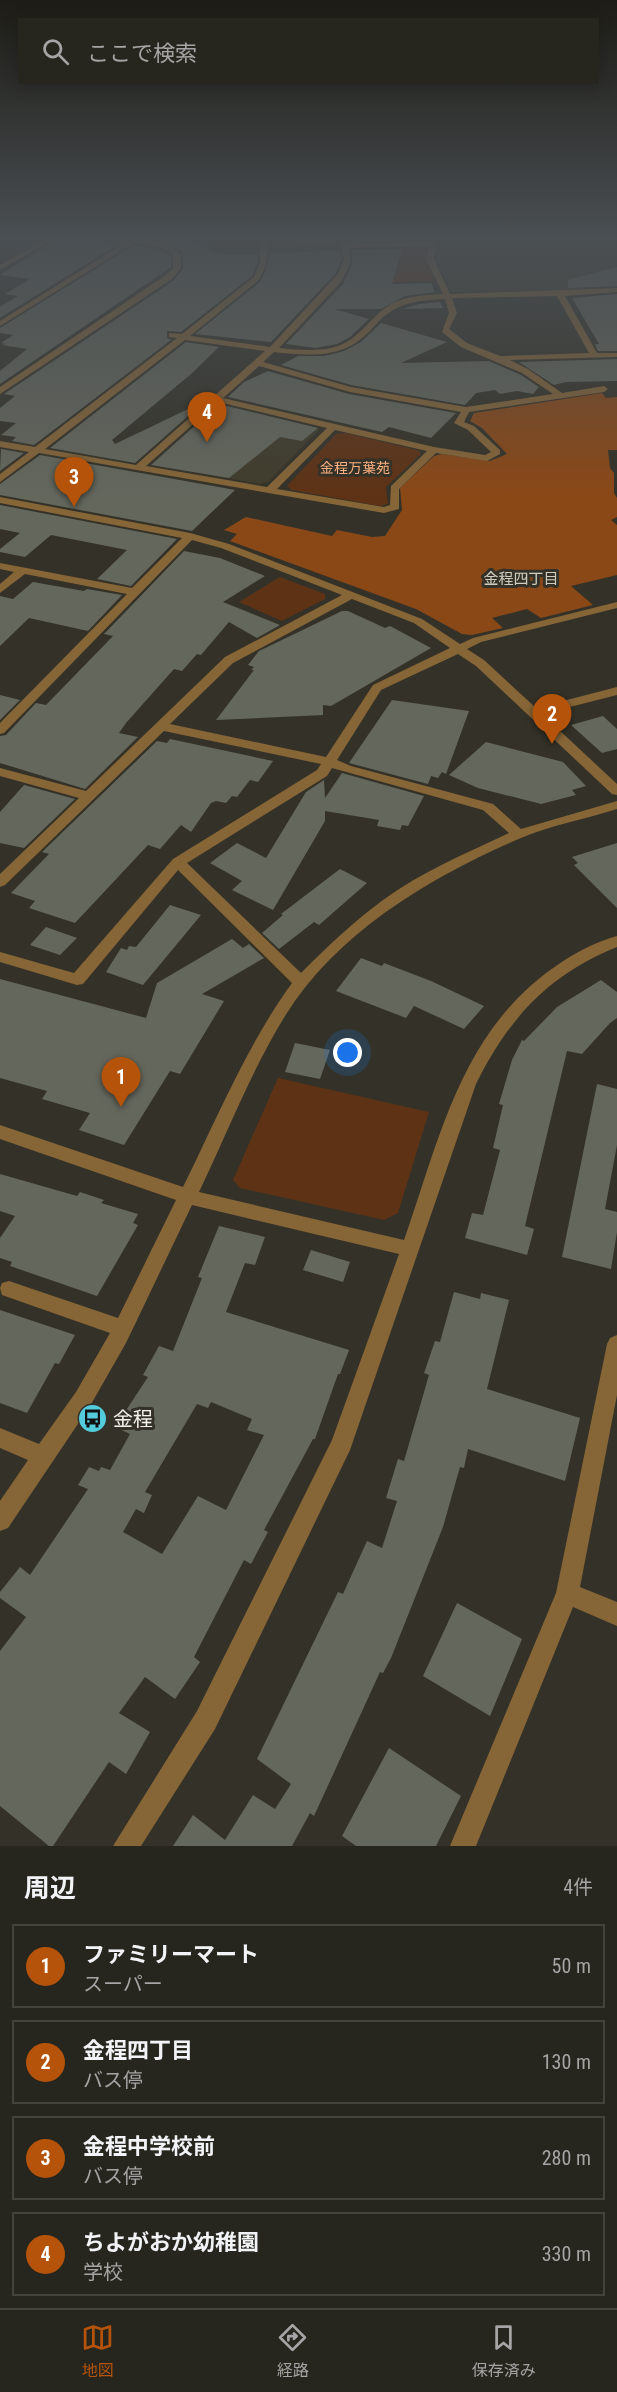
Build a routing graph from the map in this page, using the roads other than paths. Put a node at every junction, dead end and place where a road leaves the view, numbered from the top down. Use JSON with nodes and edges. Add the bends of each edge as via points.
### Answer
{"nodes":[{"id":1,"x":202,"y":322,"type":"edge"},
{"id":2,"x":297,"y":322,"type":"edge"},
{"id":3,"x":375,"y":322,"type":"edge"},
{"id":4,"x":449,"y":322,"type":"edge"},
{"id":5,"x":576,"y":322,"type":"edge"},
{"id":6,"x":94,"y":323,"type":"joint"},
{"id":7,"x":115,"y":326,"type":"dead end"},
{"id":8,"x":172,"y":335,"type":"dead end"},
{"id":9,"x":183,"y":337,"type":"junction"},
{"id":10,"x":273,"y":349,"type":"junction"},
{"id":11,"x":595,"y":356,"type":"junction"},
{"id":12,"x":617,"y":356,"type":"edge"},
{"id":13,"x":499,"y":358,"type":"junction"},
{"id":14,"x":257,"y":363,"type":"junction"},
{"id":15,"x":548,"y":387,"type":"junction"},
{"id":16,"x":604,"y":388,"type":"junction"},
{"id":17,"x":617,"y":388,"type":"edge"},
{"id":18,"x":0,"y":391,"type":"edge"},
{"id":19,"x":559,"y":394,"type":"junction"},
{"id":20,"x":216,"y":399,"type":"junction"},
{"id":21,"x":466,"y":410,"type":"junction"},
{"id":22,"x":333,"y":426,"type":"junction"},
{"id":23,"x":0,"y":444,"type":"edge"},
{"id":24,"x":36,"y":450,"type":"junction"},
{"id":25,"x":434,"y":450,"type":"junction"},
{"id":26,"x":139,"y":467,"type":"junction"},
{"id":27,"x":0,"y":479,"type":"edge"},
{"id":28,"x":271,"y":489,"type":"junction"},
{"id":29,"x":0,"y":500,"type":"edge"},
{"id":30,"x":189,"y":536,"type":"junction"},
{"id":31,"x":0,"y":566,"type":"edge"},
{"id":32,"x":22,"y":571,"type":"junction"},
{"id":33,"x":0,"y":590,"type":"edge"},
{"id":34,"x":135,"y":592,"type":"junction"},
{"id":35,"x":351,"y":595,"type":"junction"},
{"id":36,"x":617,"y":605,"type":"edge"},
{"id":37,"x":460,"y":648,"type":"junction"},
{"id":38,"x":617,"y":691,"type":"edge"},
{"id":39,"x":533,"y":713,"type":"junction"},
{"id":40,"x":160,"y":726,"type":"junction"},
{"id":41,"x":0,"y":730,"type":"edge"},
{"id":42,"x":330,"y":762,"type":"junction"},
{"id":43,"x":0,"y":772,"type":"edge"},
{"id":44,"x":617,"y":791,"type":"edge"},
{"id":45,"x":88,"y":796,"type":"junction"},
{"id":46,"x":617,"y":805,"type":"edge"},
{"id":47,"x":518,"y":834,"type":"junction"},
{"id":48,"x":178,"y":862,"type":"junction"},
{"id":49,"x":0,"y":882,"type":"edge"},
{"id":50,"x":617,"y":941,"type":"edge"},
{"id":51,"x":0,"y":957,"type":"edge"},
{"id":52,"x":301,"y":982,"type":"junction"},
{"id":53,"x":0,"y":1132,"type":"edge"},
{"id":54,"x":189,"y":1197,"type":"junction"},
{"id":55,"x":410,"y":1249,"type":"junction"},
{"id":56,"x":9,"y":1290,"type":"dead end"},
{"id":57,"x":123,"y":1329,"type":"junction"},
{"id":58,"x":617,"y":1344,"type":"edge"},
{"id":59,"x":0,"y":1438,"type":"edge"},
{"id":60,"x":45,"y":1457,"type":"junction"},
{"id":61,"x":0,"y":1520,"type":"edge"},
{"id":62,"x":567,"y":1593,"type":"junction"},
{"id":63,"x":617,"y":1614,"type":"edge"},
{"id":64,"x":126,"y":1846,"type":"edge"},
{"id":65,"x":463,"y":1846,"type":"edge"}],
"edges":[{"from":1,"to":9,"type":"street"},
{"from":2,"to":10,"type":"street"},
{"from":3,"to":10,"type":"street","via":[[341,348],[302,352]]},
{"from":4,"to":13,"type":"street","via":[[445,330],[464,345]]},
{"from":5,"to":11,"type":"street"},
{"from":6,"to":7,"type":"street"},
{"from":6,"to":18,"type":"street"},
{"from":8,"to":9,"type":"street"},
{"from":9,"to":10,"type":"street"},
{"from":9,"to":24,"type":"street"},
{"from":10,"to":14,"type":"street"},
{"from":11,"to":12,"type":"street"},
{"from":11,"to":13,"type":"street"},
{"from":13,"to":15,"type":"street"},
{"from":14,"to":20,"type":"street"},
{"from":14,"to":21,"type":"street","via":[[350,389]]},
{"from":15,"to":16,"type":"street"},
{"from":15,"to":19,"type":"street"},
{"from":16,"to":17,"type":"street"},
{"from":16,"to":19,"type":"street"},
{"from":19,"to":21,"type":"street"},
{"from":20,"to":22,"type":"street"},
{"from":20,"to":26,"type":"street"},
{"from":21,"to":25,"type":"street","via":[[459,423],[471,428],[497,452],[487,458]]},
{"from":22,"to":25,"type":"street"},
{"from":22,"to":28,"type":"street"},
{"from":23,"to":24,"type":"street"},
{"from":24,"to":26,"type":"street"},
{"from":24,"to":27,"type":"street"},
{"from":25,"to":28,"type":"street","via":[[394,488],[394,507],[384,510]]},
{"from":26,"to":28,"type":"street"},
{"from":29,"to":30,"type":"street"},
{"from":30,"to":34,"type":"street"},
{"from":30,"to":35,"type":"street"},
{"from":31,"to":32,"type":"street"},
{"from":32,"to":33,"type":"street"},
{"from":32,"to":34,"type":"street"},
{"from":34,"to":41,"type":"street"},
{"from":35,"to":37,"type":"street","via":[[418,621]]},
{"from":35,"to":40,"type":"street","via":[[229,660]]},
{"from":36,"to":37,"type":"street","via":[[477,640]]},
{"from":37,"to":39,"type":"street"},
{"from":37,"to":42,"type":"street","via":[[377,688]]},
{"from":38,"to":39,"type":"street"},
{"from":39,"to":44,"type":"street"},
{"from":40,"to":42,"type":"street"},
{"from":40,"to":45,"type":"street"},
{"from":42,"to":47,"type":"street","via":[[488,807]]},
{"from":42,"to":48,"type":"street","via":[[322,773]]},
{"from":43,"to":45,"type":"street"},
{"from":45,"to":49,"type":"street"},
{"from":46,"to":47,"type":"street"},
{"from":47,"to":52,"type":"street","via":[[440,872],[390,902],[344,939]]},
{"from":48,"to":51,"type":"street","via":[[77,980]]},
{"from":48,"to":52,"type":"street"},
{"from":50,"to":55,"type":"street","via":[[599,947],[537,987],[497,1031],[468,1084]]},
{"from":52,"to":54,"type":"street","via":[[258,1051]]},
{"from":53,"to":54,"type":"street"},
{"from":54,"to":55,"type":"street"},
{"from":54,"to":57,"type":"street"},
{"from":55,"to":64,"type":"street","via":[[342,1443],[207,1720]]},
{"from":56,"to":57,"type":"street"},
{"from":57,"to":60,"type":"street"},
{"from":58,"to":62,"type":"street"},
{"from":59,"to":60,"type":"street"},
{"from":60,"to":61,"type":"street"},
{"from":62,"to":63,"type":"street"},
{"from":62,"to":65,"type":"street"}]}
